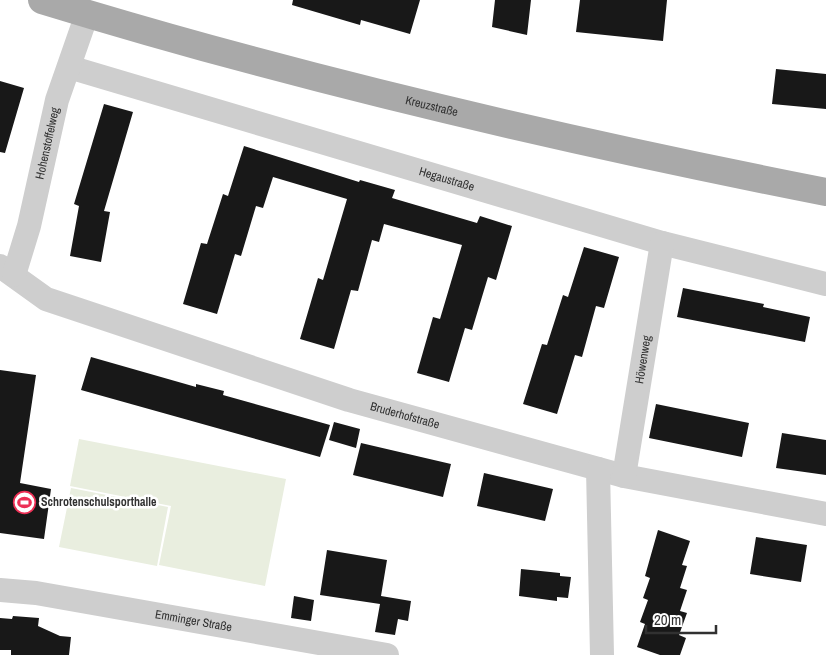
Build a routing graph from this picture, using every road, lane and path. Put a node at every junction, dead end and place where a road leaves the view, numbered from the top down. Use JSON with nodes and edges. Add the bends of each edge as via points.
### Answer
{"nodes":[{"id":1,"x":42,"y":0,"type":"edge"},
{"id":2,"x":87,"y":14,"type":"junction"},
{"id":3,"x":69,"y":67,"type":"junction"},
{"id":4,"x":826,"y":192,"type":"edge"},
{"id":5,"x":662,"y":243,"type":"junction"},
{"id":6,"x":7,"y":270,"type":"edge"},
{"id":7,"x":826,"y":284,"type":"edge"},
{"id":8,"x":598,"y":469,"type":"junction"},
{"id":9,"x":624,"y":476,"type":"junction"},
{"id":10,"x":826,"y":514,"type":"edge"},
{"id":11,"x":0,"y":590,"type":"edge"},
{"id":12,"x":387,"y":655,"type":"edge"},
{"id":13,"x":602,"y":655,"type":"edge"}],
"edges":[{"from":1,"to":2,"type":"main road","name":"Kreuzstraße"},
{"from":2,"to":3,"type":"street","name":"Hohenstoffelweg"},
{"from":2,"to":4,"type":"main road","name":"Kreuzstraße","via":[[417,104],[661,160]]},
{"from":3,"to":5,"type":"street","name":"Hegaustraße"},
{"from":3,"to":6,"type":"street","name":"Hohenstoffelweg","via":[[57,100],[29,226]]},
{"from":5,"to":7,"type":"street","name":"Hegaustraße"},
{"from":5,"to":9,"type":"street","name":"Höwenweg"},
{"from":6,"to":8,"type":"street","name":"Bruderhofstraße","via":[[46,300],[72,309],[349,400]]},
{"from":8,"to":9,"type":"street","name":"Bruderhofstraße"},
{"from":8,"to":13,"type":"street"},
{"from":9,"to":10,"type":"street","name":"Bruderhofstraße"},
{"from":11,"to":12,"type":"street","name":"Emminger Straße","via":[[46,594]]}]}
